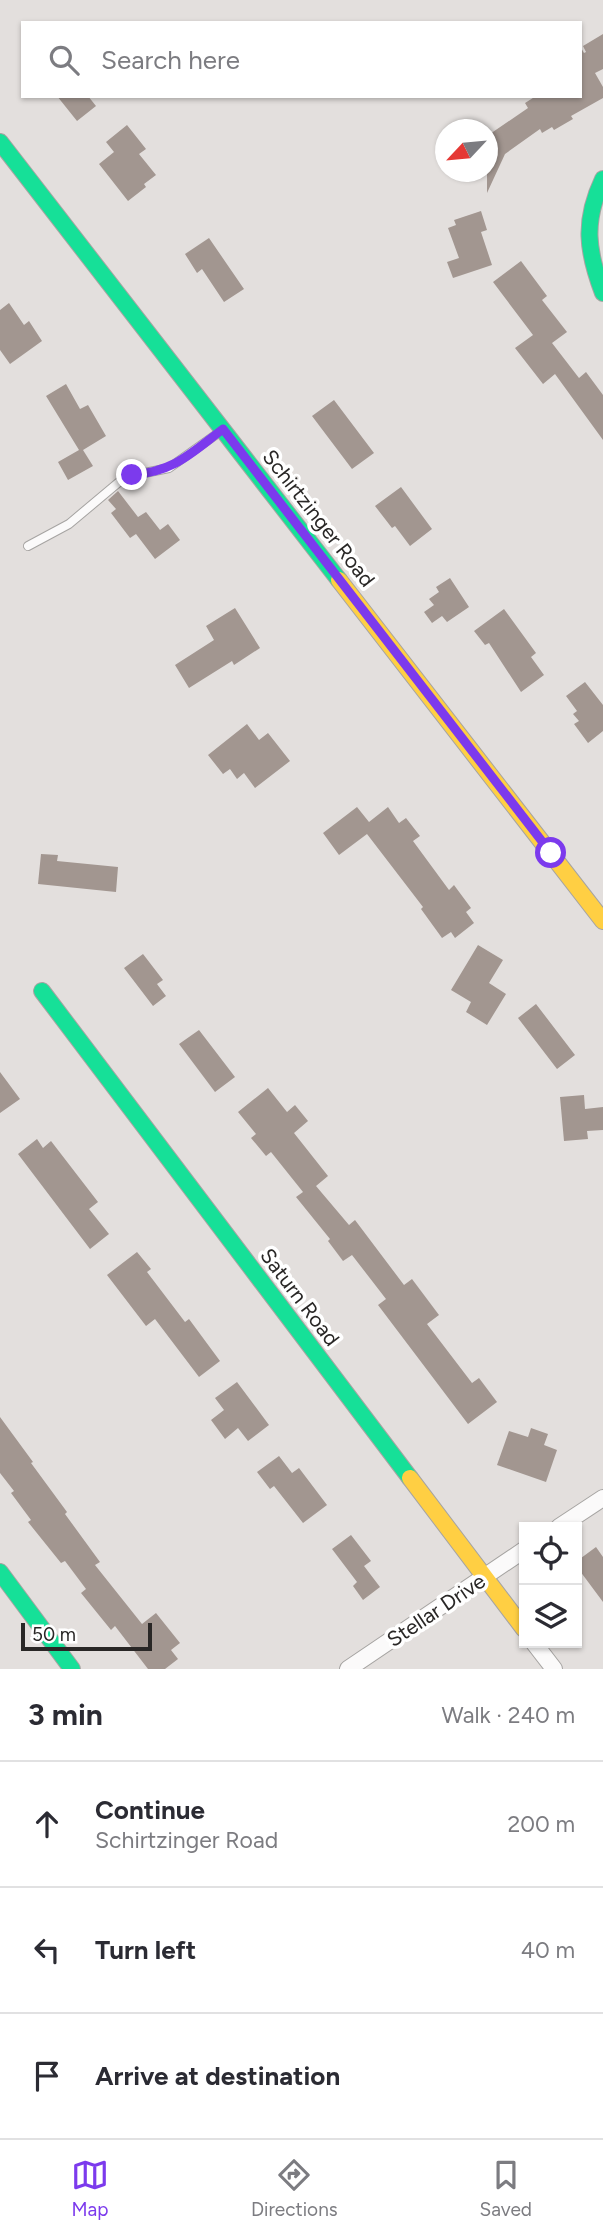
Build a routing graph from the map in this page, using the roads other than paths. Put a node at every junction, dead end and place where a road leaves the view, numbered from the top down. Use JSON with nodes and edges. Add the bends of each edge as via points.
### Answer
{"nodes":[{"id":1,"x":0,"y":142,"type":"edge"},
{"id":2,"x":603,"y":179,"type":"edge"},
{"id":3,"x":603,"y":293,"type":"edge"},
{"id":4,"x":223,"y":429,"type":"junction"},
{"id":5,"x":28,"y":546,"type":"dead end"},
{"id":6,"x":603,"y":921,"type":"edge"},
{"id":7,"x":42,"y":990,"type":"dead end"},
{"id":8,"x":603,"y":1499,"type":"edge"},
{"id":9,"x":567,"y":1522,"type":"edge"},
{"id":10,"x":519,"y":1553,"type":"edge"},
{"id":11,"x":0,"y":1572,"type":"edge"},
{"id":12,"x":485,"y":1577,"type":"junction"},
{"id":13,"x":519,"y":1622,"type":"edge"},
{"id":14,"x":538,"y":1648,"type":"edge"},
{"id":15,"x":72,"y":1669,"type":"edge"},
{"id":16,"x":348,"y":1669,"type":"edge"},
{"id":17,"x":554,"y":1669,"type":"edge"}],
"edges":[{"from":1,"to":4,"type":"street","name":"Schirtzinger Road"},
{"from":2,"to":3,"type":"street","via":[[596,190],[587,234]]},
{"from":4,"to":5,"type":"lane","via":[[170,468],[125,477],[69,524]]},
{"from":4,"to":6,"type":"street","name":"Schirtzinger Road"},
{"from":7,"to":12,"type":"street","name":"Saturn Road"},
{"from":8,"to":9,"type":"street"},
{"from":10,"to":12,"type":"street","name":"Stellar Drive"},
{"from":11,"to":15,"type":"street"},
{"from":12,"to":13,"type":"street","name":"Saturn Road"},
{"from":12,"to":16,"type":"street","name":"Stellar Drive"},
{"from":14,"to":17,"type":"street"}]}
